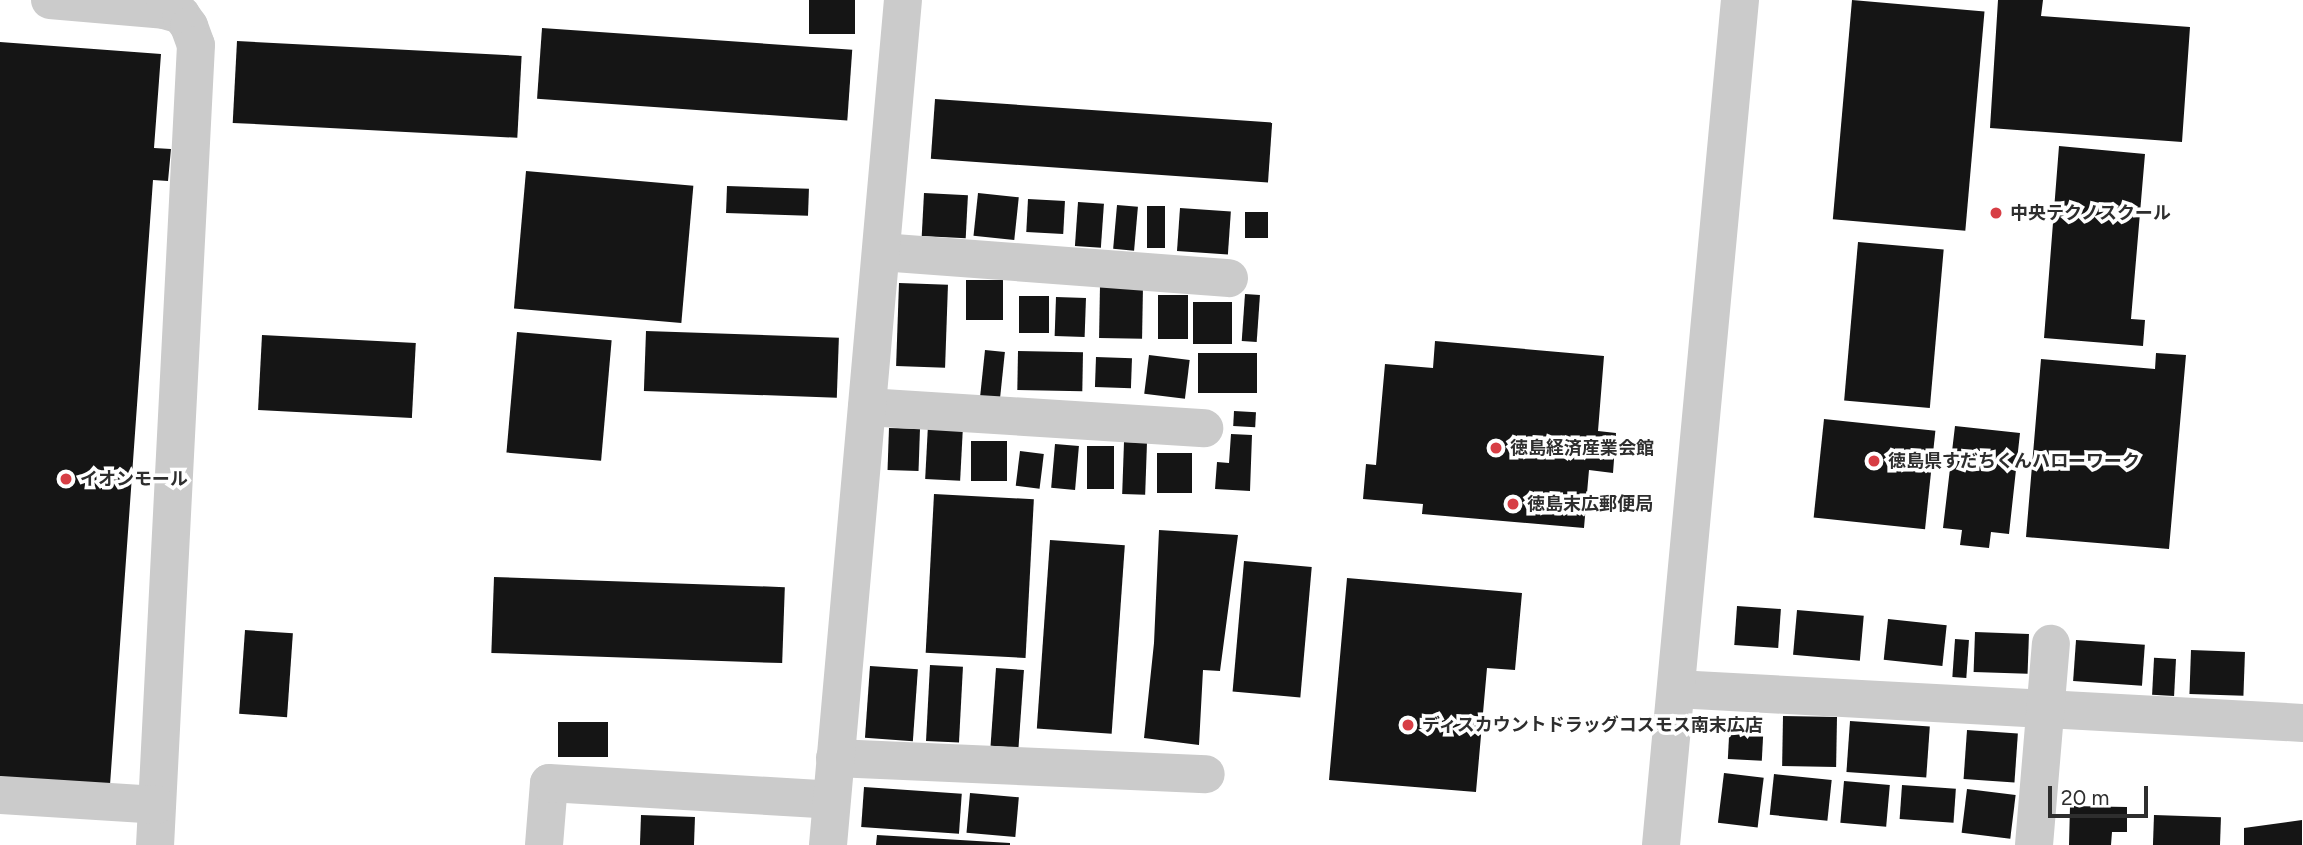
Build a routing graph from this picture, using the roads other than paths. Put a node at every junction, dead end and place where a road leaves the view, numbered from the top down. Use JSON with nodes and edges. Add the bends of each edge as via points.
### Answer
{"nodes":[{"id":1,"x":50,"y":0,"type":"edge"},
{"id":2,"x":903,"y":0,"type":"edge"},
{"id":3,"x":1740,"y":0,"type":"edge"},
{"id":4,"x":881,"y":252,"type":"junction"},
{"id":5,"x":1229,"y":278,"type":"dead end"},
{"id":6,"x":867,"y":407,"type":"junction"},
{"id":7,"x":1204,"y":428,"type":"dead end"},
{"id":8,"x":2051,"y":644,"type":"dead end"},
{"id":9,"x":1676,"y":689,"type":"junction"},
{"id":10,"x":2046,"y":709,"type":"junction"},
{"id":11,"x":2303,"y":723,"type":"edge"},
{"id":12,"x":835,"y":758,"type":"junction"},
{"id":13,"x":1206,"y":774,"type":"dead end"},
{"id":14,"x":0,"y":795,"type":"edge"},
{"id":15,"x":831,"y":800,"type":"junction"},
{"id":16,"x":157,"y":805,"type":"junction"},
{"id":17,"x":1667,"y":844,"type":"edge"},
{"id":18,"x":155,"y":845,"type":"edge"},
{"id":19,"x":544,"y":845,"type":"edge"},
{"id":20,"x":828,"y":845,"type":"edge"},
{"id":21,"x":2034,"y":845,"type":"edge"}],
"edges":[{"from":1,"to":16,"type":"street","via":[[181,15],[196,45]]},
{"from":2,"to":4,"type":"street"},
{"from":3,"to":9,"type":"street"},
{"from":4,"to":5,"type":"street"},
{"from":4,"to":6,"type":"street"},
{"from":6,"to":7,"type":"street"},
{"from":6,"to":12,"type":"street"},
{"from":8,"to":10,"type":"street"},
{"from":9,"to":10,"type":"street"},
{"from":9,"to":17,"type":"street"},
{"from":10,"to":11,"type":"street"},
{"from":10,"to":21,"type":"street"},
{"from":12,"to":13,"type":"street"},
{"from":12,"to":15,"type":"street"},
{"from":14,"to":16,"type":"street"},
{"from":15,"to":19,"type":"street","via":[[549,783]]},
{"from":15,"to":20,"type":"street"},
{"from":16,"to":18,"type":"street"}]}
